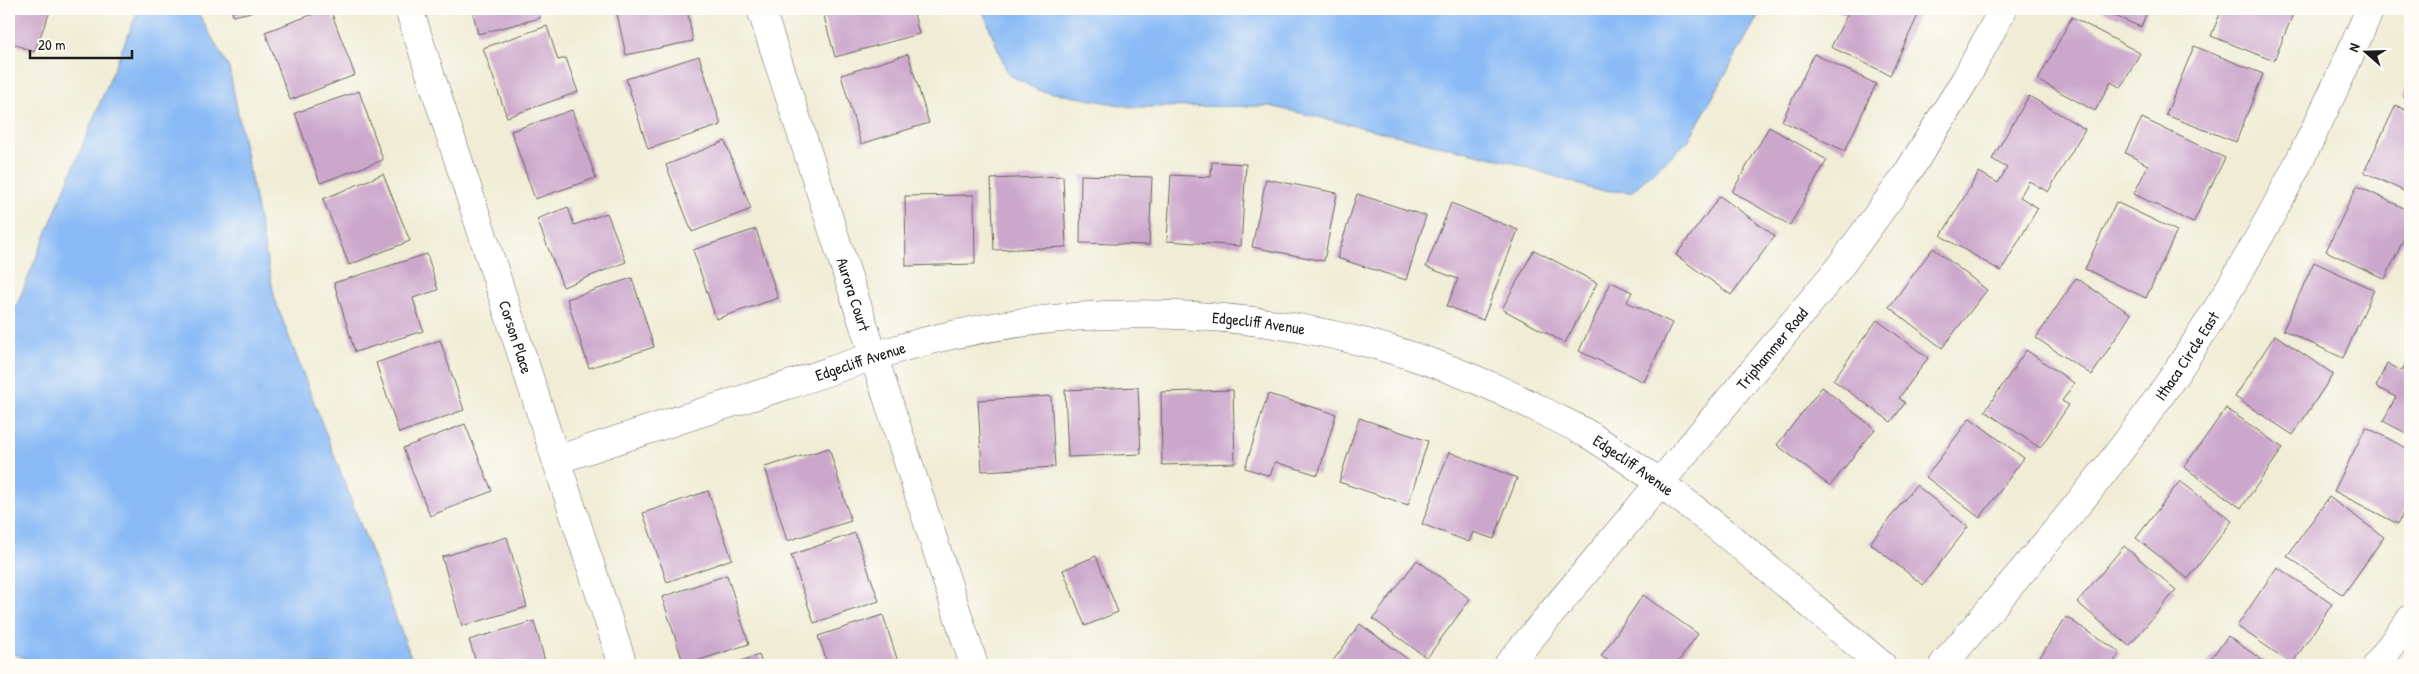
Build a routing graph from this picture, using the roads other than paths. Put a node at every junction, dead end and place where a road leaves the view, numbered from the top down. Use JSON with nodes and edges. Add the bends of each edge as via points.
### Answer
{"nodes":[{"id":1,"x":409,"y":9,"type":"edge"},
{"id":2,"x":761,"y":9,"type":"edge"},
{"id":3,"x":2003,"y":9,"type":"edge"},
{"id":4,"x":2370,"y":9,"type":"edge"},
{"id":5,"x":874,"y":356,"type":"junction"},
{"id":6,"x":556,"y":460,"type":"junction"},
{"id":7,"x":1661,"y":482,"type":"junction"},
{"id":8,"x":2410,"y":619,"type":"edge"},
{"id":9,"x":623,"y":665,"type":"edge"},
{"id":10,"x":974,"y":665,"type":"edge"},
{"id":11,"x":1508,"y":665,"type":"edge"},
{"id":12,"x":1882,"y":665,"type":"edge"},
{"id":13,"x":1943,"y":665,"type":"edge"},
{"id":14,"x":2377,"y":665,"type":"edge"}],
"edges":[{"from":1,"to":6,"type":"street","name":"Corson Place"},
{"from":2,"to":5,"type":"street","name":"Aurora Court"},
{"from":3,"to":7,"type":"street","name":"Triphammer Road","via":[[1965,80],[1905,177],[1838,269]]},
{"from":4,"to":13,"type":"street","name":"Ithaca Circle East","via":[[2334,93],[2278,206],[2215,313],[2145,417],[2058,529]]},
{"from":5,"to":6,"type":"street","name":"Edgecliff Avenue"},
{"from":5,"to":7,"type":"street","name":"Edgecliff Avenue","via":[[952,335],[1044,319],[1106,314],[1200,315],[1294,326],[1355,339],[1445,367],[1504,390],[1587,434]]},
{"from":5,"to":10,"type":"street","name":"Aurora Court"},
{"from":6,"to":9,"type":"street","name":"Corson Place"},
{"from":7,"to":11,"type":"street","name":"Triphammer Road"},
{"from":7,"to":12,"type":"street","name":"Edgecliff Avenue"},
{"from":8,"to":14,"type":"street"}]}
